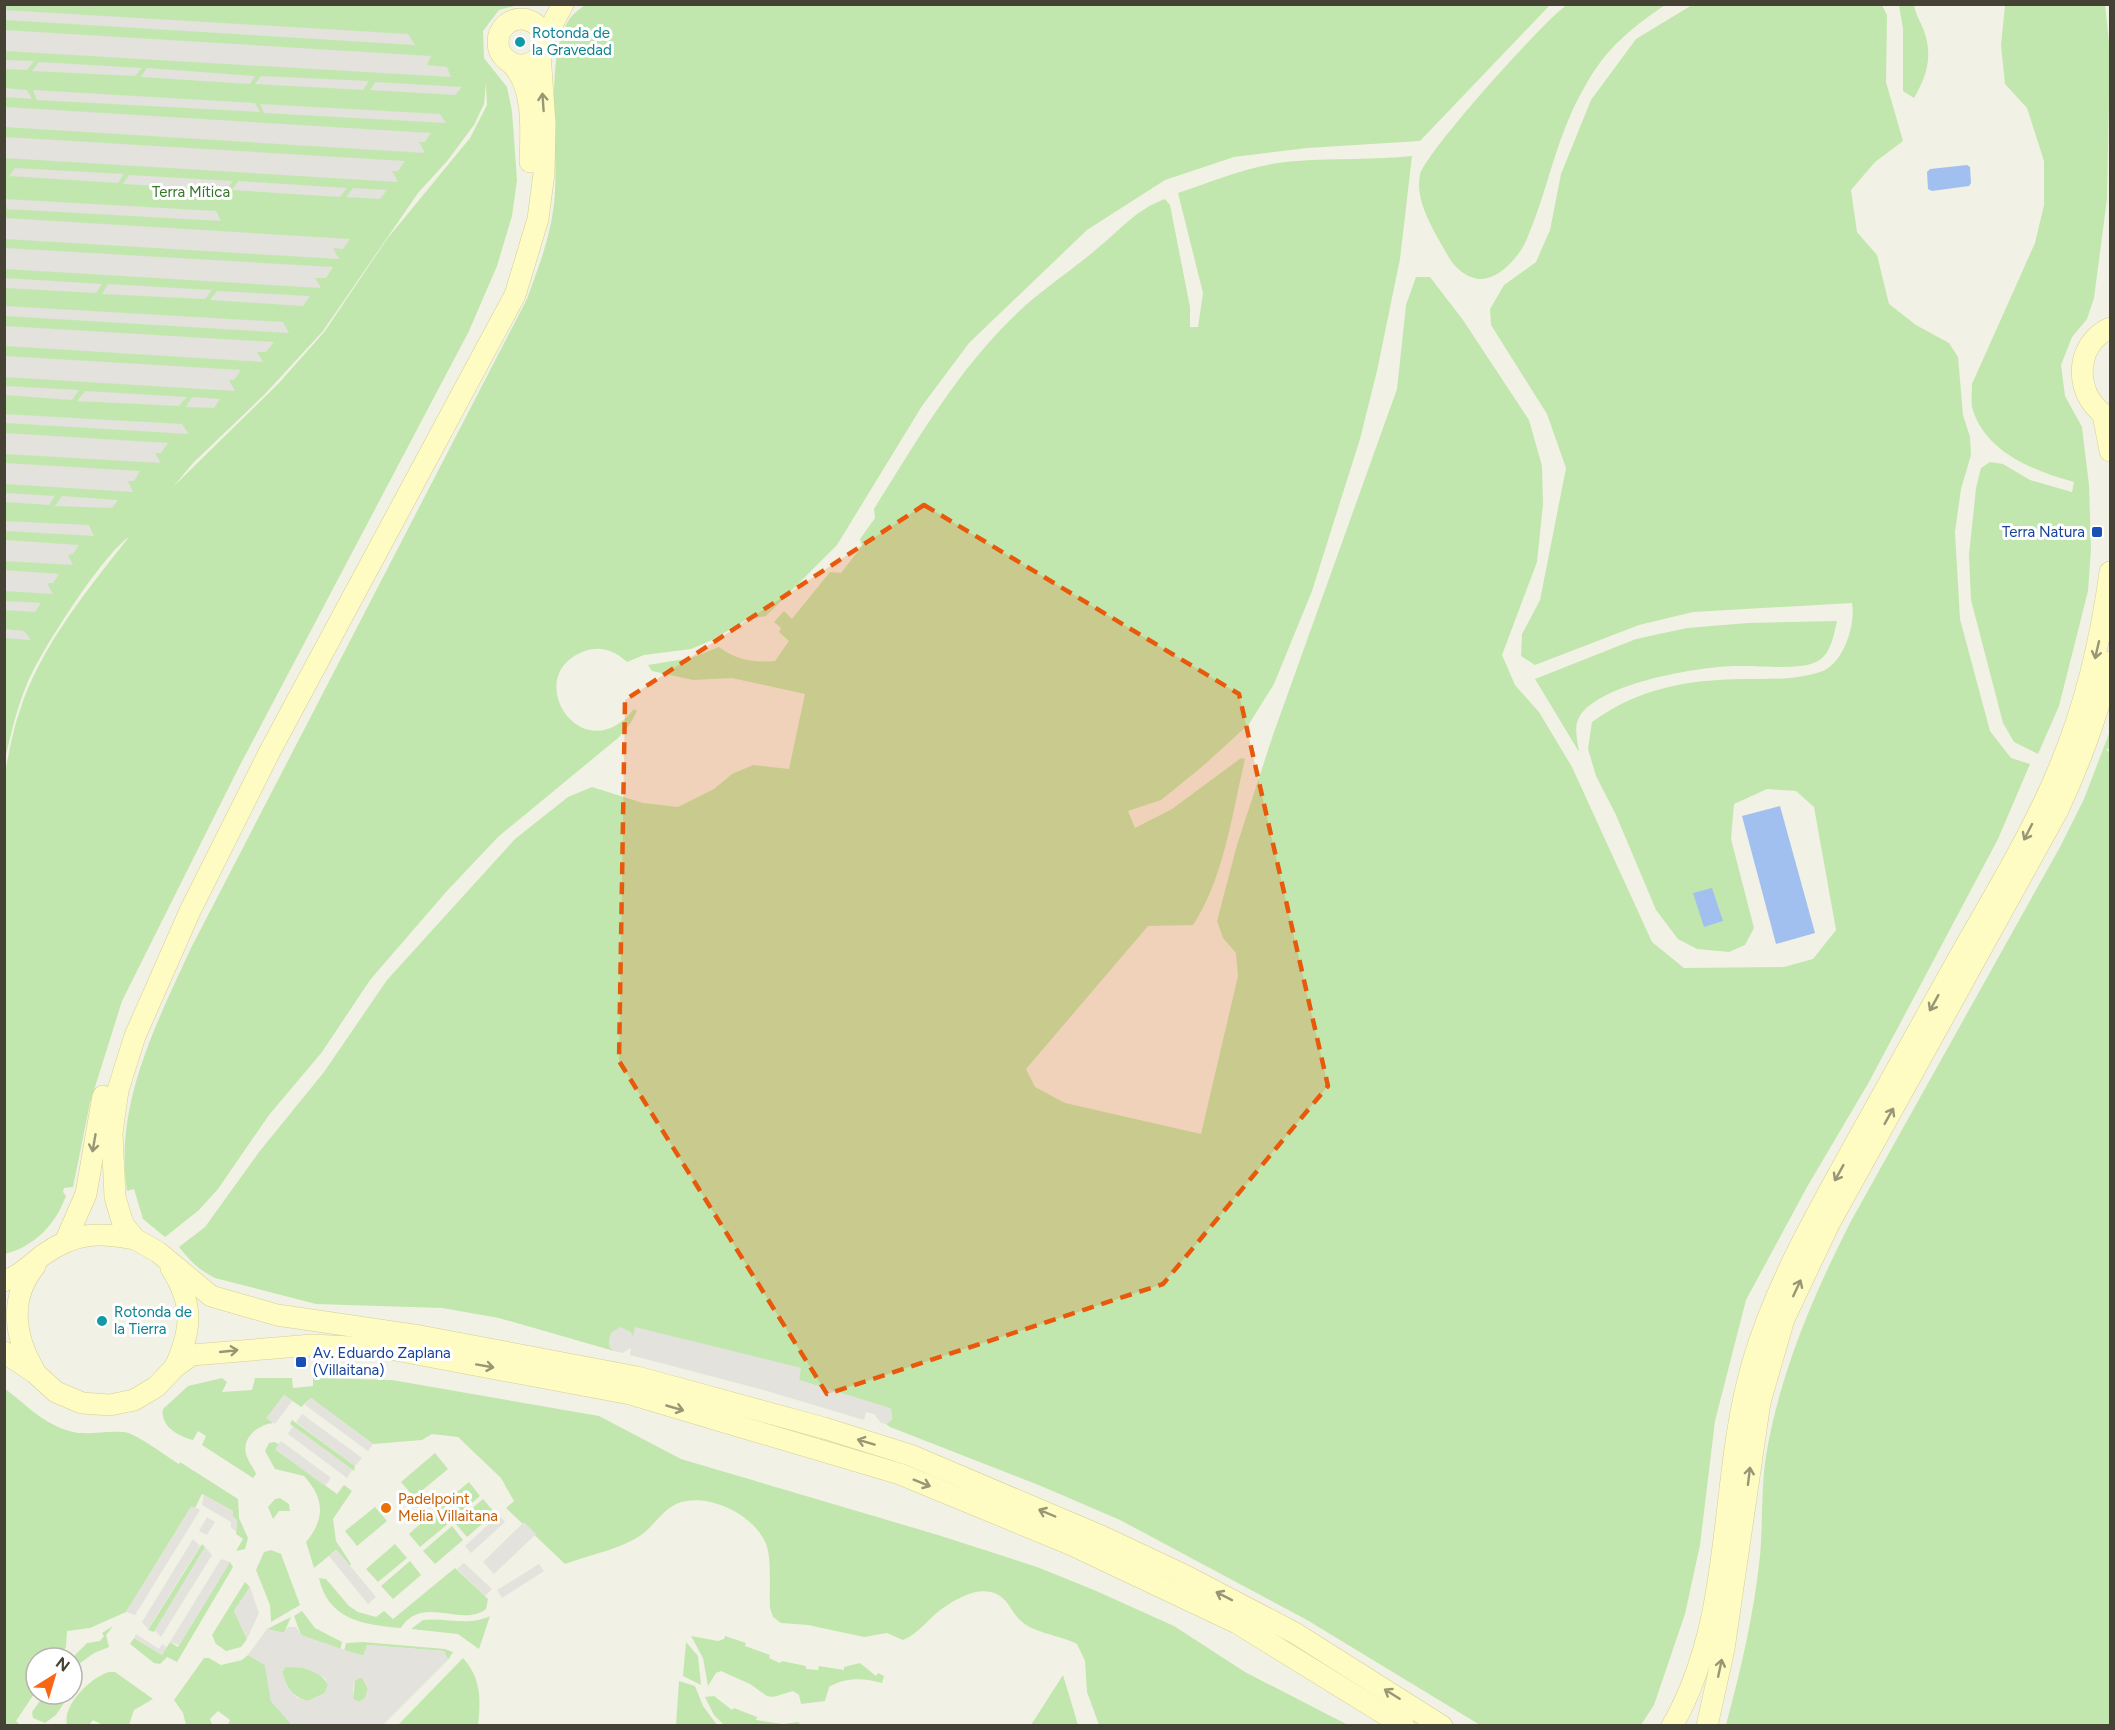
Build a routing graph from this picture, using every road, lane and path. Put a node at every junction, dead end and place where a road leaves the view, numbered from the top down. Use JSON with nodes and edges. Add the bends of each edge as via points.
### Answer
{"nodes":[{"id":1,"x":552,"y":4,"type":"edge"},
{"id":2,"x":563,"y":4,"type":"edge"},
{"id":3,"x":522,"y":19,"type":"junction"},
{"id":4,"x":542,"y":47,"type":"junction"},
{"id":5,"x":510,"y":62,"type":"junction"},
{"id":6,"x":2110,"y":328,"type":"edge"},
{"id":7,"x":2107,"y":416,"type":"edge"},
{"id":8,"x":2110,"y":451,"type":"edge"},
{"id":9,"x":2110,"y":572,"type":"edge"},
{"id":10,"x":2110,"y":662,"type":"edge"},
{"id":11,"x":135,"y":1239,"type":"junction"},
{"id":12,"x":66,"y":1240,"type":"junction"},
{"id":13,"x":45,"y":1254,"type":"junction"},
{"id":14,"x":168,"y":1262,"type":"junction"},
{"id":15,"x":4,"y":1281,"type":"edge"},
{"id":16,"x":4,"y":1352,"type":"edge"},
{"id":17,"x":175,"y":1367,"type":"junction"},
{"id":18,"x":35,"y":1373,"type":"junction"},
{"id":19,"x":1404,"y":1725,"type":"edge"},
{"id":20,"x":1442,"y":1725,"type":"edge"},
{"id":21,"x":1671,"y":1725,"type":"edge"},
{"id":22,"x":1707,"y":1725,"type":"edge"}],
"edges":[{"from":1,"to":3,"type":"main road"},
{"from":2,"to":4,"type":"main road"},
{"from":3,"to":4,"type":"main road","via":[[534,23]]},
{"from":3,"to":5,"type":"main road","via":[[510,22],[500,32],[500,50]]},
{"from":4,"to":5,"type":"main road","via":[[530,63]]},
{"from":11,"to":4,"type":"main road","one_way":true,"via":[[123,1224],[115,1197],[112,1133],[118,1090],[135,1036],[190,911],[270,751],[515,295],[538,219],[544,173]]},
{"from":5,"to":12,"type":"main road","one_way":true,"via":[[522,76],[527,93],[530,179],[524,215],[502,289],[258,744],[178,904],[122,1032],[105,1086],[86,1194]]},
{"from":6,"to":7,"type":"main road","via":[[2092,341],[2081,369],[2088,398]]},
{"from":7,"to":8,"type":"main road"},
{"from":9,"to":21,"type":"main road","one_way":true,"via":[[2097,650],[2060,768],[2002,881],[1816,1215],[1766,1321],[1736,1438],[1719,1579],[1706,1642],[1680,1712]]},
{"from":22,"to":10,"type":"main road","one_way":true,"via":[[1724,1649],[1758,1412],[1784,1319],[1829,1224],[2058,810],[2088,738]]},
{"from":11,"to":12,"type":"main road","via":[[101,1232]]},
{"from":11,"to":14,"type":"main road"},
{"from":12,"to":13,"type":"main road"},
{"from":13,"to":15,"type":"main road","via":[[16,1277]]},
{"from":13,"to":18,"type":"main road","via":[[28,1275],[18,1299],[16,1325]]},
{"from":14,"to":17,"type":"main road","via":[[183,1286],[189,1314],[186,1342]]},
{"from":20,"to":14,"type":"main road","one_way":true,"via":[[1295,1633],[1184,1575],[910,1455],[637,1377],[420,1336],[277,1316],[211,1296]]},
{"from":16,"to":18,"type":"main road"},
{"from":17,"to":18,"type":"main road","via":[[156,1387],[134,1400],[110,1405],[82,1403],[56,1392]]},
{"from":17,"to":19,"type":"main road","one_way":true,"via":[[192,1355],[268,1347],[390,1349],[630,1394],[900,1474],[1072,1545],[1237,1623]]}]}
